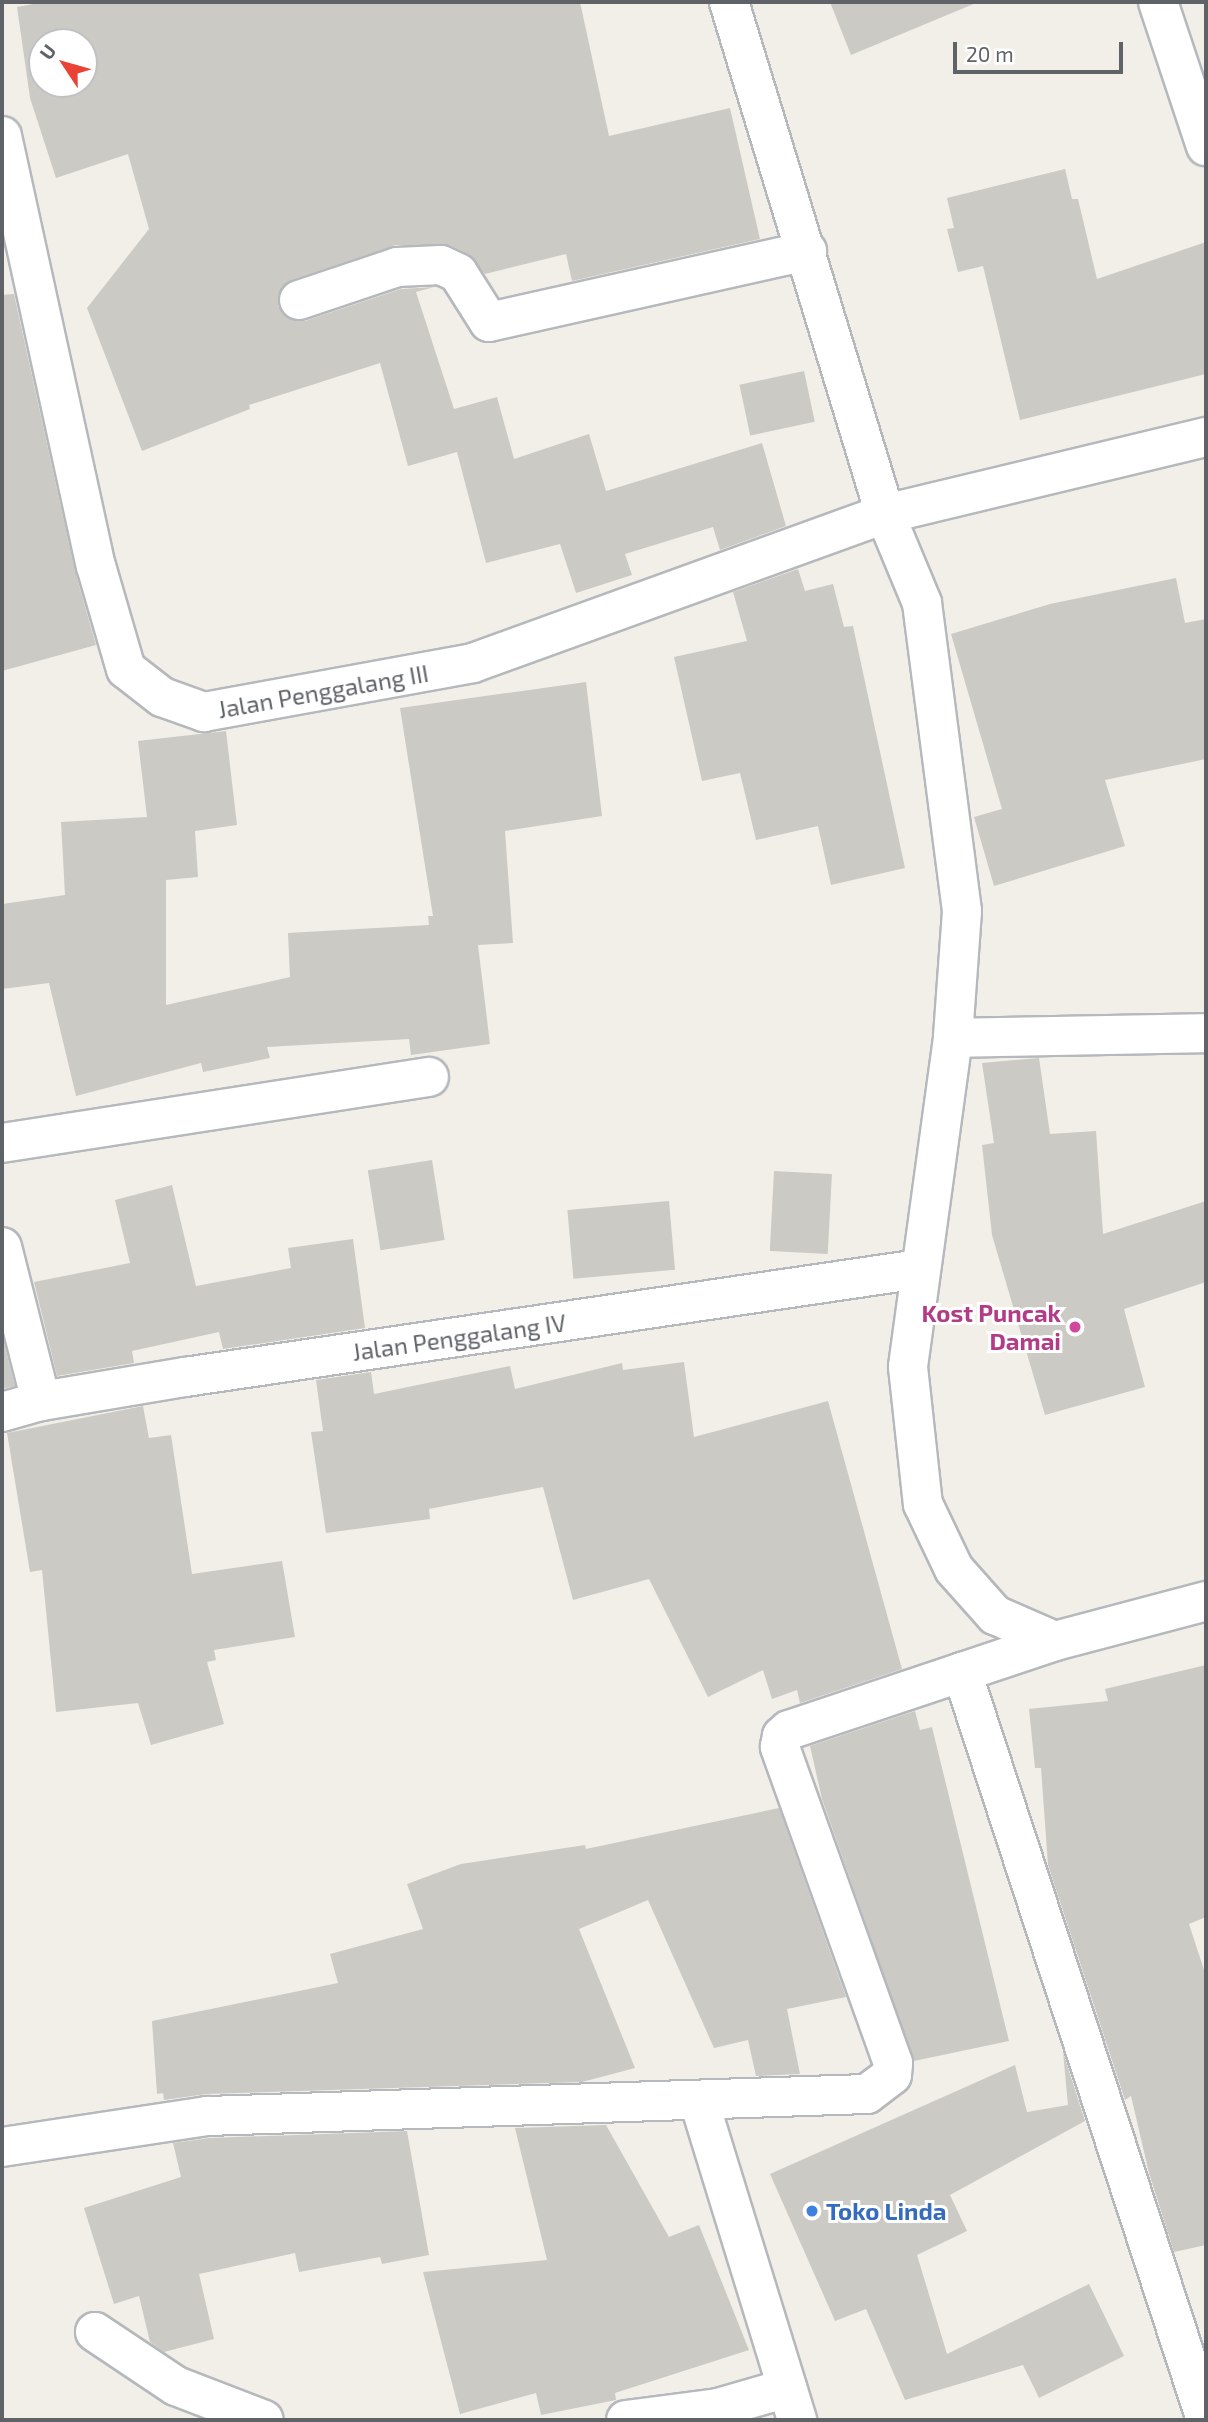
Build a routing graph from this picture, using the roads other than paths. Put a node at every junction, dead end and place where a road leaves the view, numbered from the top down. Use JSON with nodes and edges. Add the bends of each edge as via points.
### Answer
{"nodes":[{"id":1,"x":729,"y":2,"type":"edge"},
{"id":2,"x":1158,"y":2,"type":"edge"},
{"id":3,"x":2,"y":136,"type":"edge"},
{"id":4,"x":1206,"y":146,"type":"edge"},
{"id":5,"x":807,"y":251,"type":"junction"},
{"id":6,"x":299,"y":300,"type":"dead end"},
{"id":7,"x":1206,"y":437,"type":"edge"},
{"id":8,"x":885,"y":514,"type":"junction"},
{"id":9,"x":1206,"y":1033,"type":"edge"},
{"id":10,"x":953,"y":1038,"type":"junction"},
{"id":11,"x":429,"y":1077,"type":"dead end"},
{"id":12,"x":2,"y":1143,"type":"edge"},
{"id":13,"x":2,"y":1247,"type":"edge"},
{"id":14,"x":919,"y":1269,"type":"junction"},
{"id":15,"x":41,"y":1401,"type":"junction"},
{"id":16,"x":2,"y":1412,"type":"edge"},
{"id":17,"x":1205,"y":1607,"type":"edge"},
{"id":18,"x":1055,"y":1641,"type":"junction"},
{"id":19,"x":962,"y":1672,"type":"junction"},
{"id":20,"x":699,"y":2101,"type":"junction"},
{"id":21,"x":2,"y":2147,"type":"edge"},
{"id":22,"x":95,"y":2332,"type":"dead end"},
{"id":23,"x":792,"y":2404,"type":"edge"},
{"id":24,"x":264,"y":2420,"type":"edge"},
{"id":25,"x":626,"y":2420,"type":"edge"},
{"id":26,"x":1206,"y":2420,"type":"edge"}],
"edges":[{"from":1,"to":5,"type":"street"},
{"from":2,"to":4,"type":"street"},
{"from":3,"to":8,"type":"street","name":"Jalan Penggalang III","via":[[96,566],[126,669],[162,697],[183,706],[204,712],[473,663]]},
{"from":5,"to":6,"type":"street","via":[[489,322],[458,273],[441,265],[397,267]]},
{"from":5,"to":8,"type":"street"},
{"from":7,"to":8,"type":"street","name":"Jalan Penggalang III"},
{"from":8,"to":10,"type":"street","via":[[922,603],[962,911]]},
{"from":9,"to":10,"type":"street"},
{"from":10,"to":14,"type":"street"},
{"from":11,"to":12,"type":"street"},
{"from":13,"to":15,"type":"street"},
{"from":14,"to":15,"type":"street","name":"Jalan Penggalang IV"},
{"from":14,"to":18,"type":"street","via":[[908,1367],[923,1504],[954,1569],[995,1615]]},
{"from":15,"to":16,"type":"street","name":"Jalan Penggalang IV"},
{"from":17,"to":18,"type":"street"},
{"from":18,"to":19,"type":"street"},
{"from":19,"to":20,"type":"street","via":[[789,1730],[780,1747],[893,2063],[892,2075],[867,2094]]},
{"from":19,"to":26,"type":"street","via":[[1013,1840],[1126,2166]]},
{"from":20,"to":21,"type":"street","via":[[207,2116]]},
{"from":20,"to":23,"type":"street"},
{"from":22,"to":24,"type":"street","via":[[176,2386]]},
{"from":23,"to":25,"type":"street"}]}
